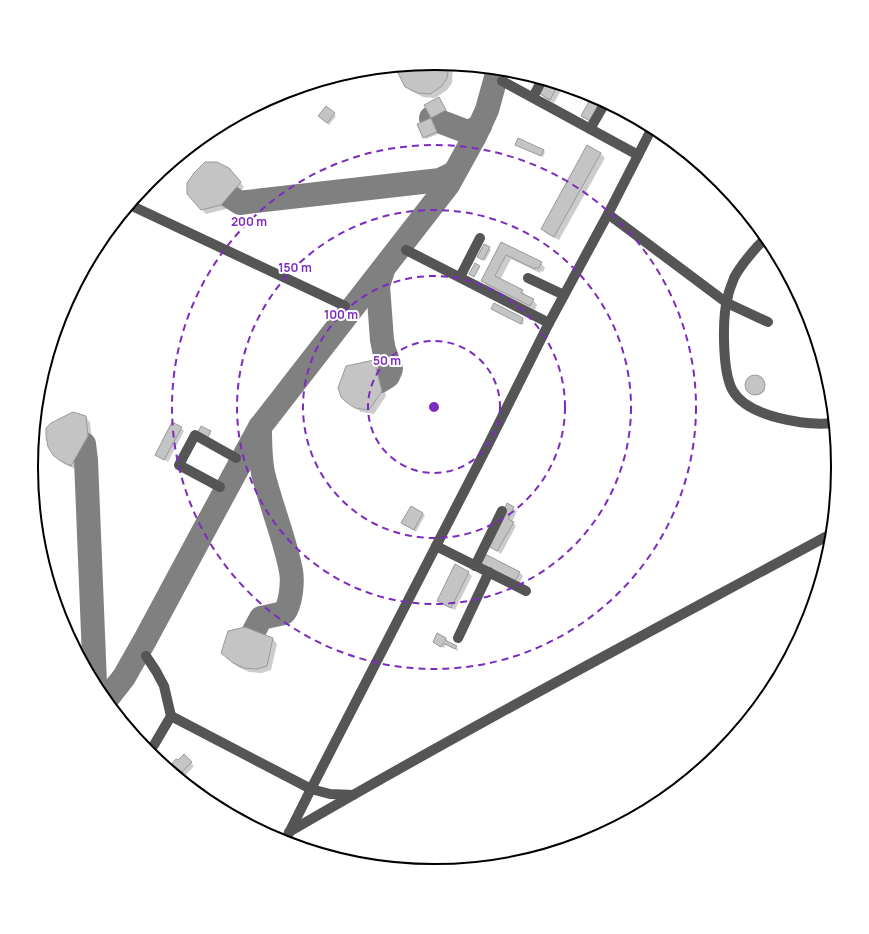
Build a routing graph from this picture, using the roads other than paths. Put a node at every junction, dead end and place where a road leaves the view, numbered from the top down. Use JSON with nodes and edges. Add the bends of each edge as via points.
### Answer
{"nodes":[{"id":1,"x":502,"y":81,"type":"dead end"},
{"id":2,"x":540,"y":85,"type":"edge"},
{"id":3,"x":533,"y":98,"type":"junction"},
{"id":4,"x":602,"y":108,"type":"edge"},
{"id":5,"x":590,"y":129,"type":"junction"},
{"id":6,"x":649,"y":134,"type":"edge"},
{"id":7,"x":638,"y":155,"type":"junction"},
{"id":8,"x":135,"y":207,"type":"edge"},
{"id":9,"x":608,"y":214,"type":"junction"},
{"id":10,"x":480,"y":238,"type":"dead end"},
{"id":11,"x":761,"y":243,"type":"edge"},
{"id":12,"x":406,"y":250,"type":"dead end"},
{"id":13,"x":460,"y":278,"type":"junction"},
{"id":14,"x":528,"y":278,"type":"dead end"},
{"id":15,"x":564,"y":295,"type":"junction"},
{"id":16,"x":727,"y":303,"type":"junction"},
{"id":17,"x":345,"y":306,"type":"dead end"},
{"id":18,"x":768,"y":322,"type":"dead end"},
{"id":19,"x":549,"y":323,"type":"junction"},
{"id":20,"x":829,"y":423,"type":"edge"},
{"id":21,"x":236,"y":458,"type":"dead end"},
{"id":22,"x":220,"y":487,"type":"dead end"},
{"id":23,"x":502,"y":511,"type":"dead end"},
{"id":24,"x":824,"y":538,"type":"edge"},
{"id":25,"x":436,"y":546,"type":"junction"},
{"id":26,"x":475,"y":566,"type":"junction"},
{"id":27,"x":489,"y":572,"type":"junction"},
{"id":28,"x":526,"y":591,"type":"dead end"},
{"id":29,"x":458,"y":638,"type":"dead end"},
{"id":30,"x":146,"y":656,"type":"dead end"},
{"id":31,"x":171,"y":716,"type":"junction"},
{"id":32,"x":153,"y":746,"type":"edge"},
{"id":33,"x":311,"y":789,"type":"junction"},
{"id":34,"x":353,"y":795,"type":"junction"},
{"id":35,"x":288,"y":835,"type":"edge"},
{"id":36,"x":289,"y":835,"type":"edge"}],
"edges":[{"from":1,"to":3,"type":"lane"},
{"from":2,"to":3,"type":"lane"},
{"from":3,"to":5,"type":"lane"},
{"from":4,"to":5,"type":"lane"},
{"from":5,"to":7,"type":"lane"},
{"from":6,"to":7,"type":"lane"},
{"from":7,"to":9,"type":"lane"},
{"from":8,"to":17,"type":"lane"},
{"from":9,"to":15,"type":"lane"},
{"from":9,"to":16,"type":"lane"},
{"from":10,"to":13,"type":"lane"},
{"from":11,"to":16,"type":"lane","via":[[735,277]]},
{"from":12,"to":13,"type":"lane"},
{"from":13,"to":19,"type":"lane"},
{"from":14,"to":15,"type":"lane"},
{"from":15,"to":19,"type":"lane"},
{"from":16,"to":18,"type":"lane"},
{"from":16,"to":20,"type":"lane","via":[[724,318],[725,354],[727,378],[733,392],[746,404],[764,413],[794,422]]},
{"from":19,"to":25,"type":"lane"},
{"from":21,"to":22,"type":"lane","via":[[195,435],[179,465]]},
{"from":23,"to":26,"type":"lane"},
{"from":24,"to":34,"type":"lane"},
{"from":25,"to":26,"type":"lane"},
{"from":25,"to":33,"type":"lane"},
{"from":26,"to":27,"type":"lane"},
{"from":27,"to":28,"type":"lane"},
{"from":27,"to":29,"type":"lane"},
{"from":30,"to":31,"type":"lane","via":[[164,686]]},
{"from":31,"to":32,"type":"lane"},
{"from":31,"to":33,"type":"lane"},
{"from":33,"to":34,"type":"lane","via":[[330,794]]},
{"from":33,"to":35,"type":"lane"},
{"from":34,"to":36,"type":"lane"}]}
